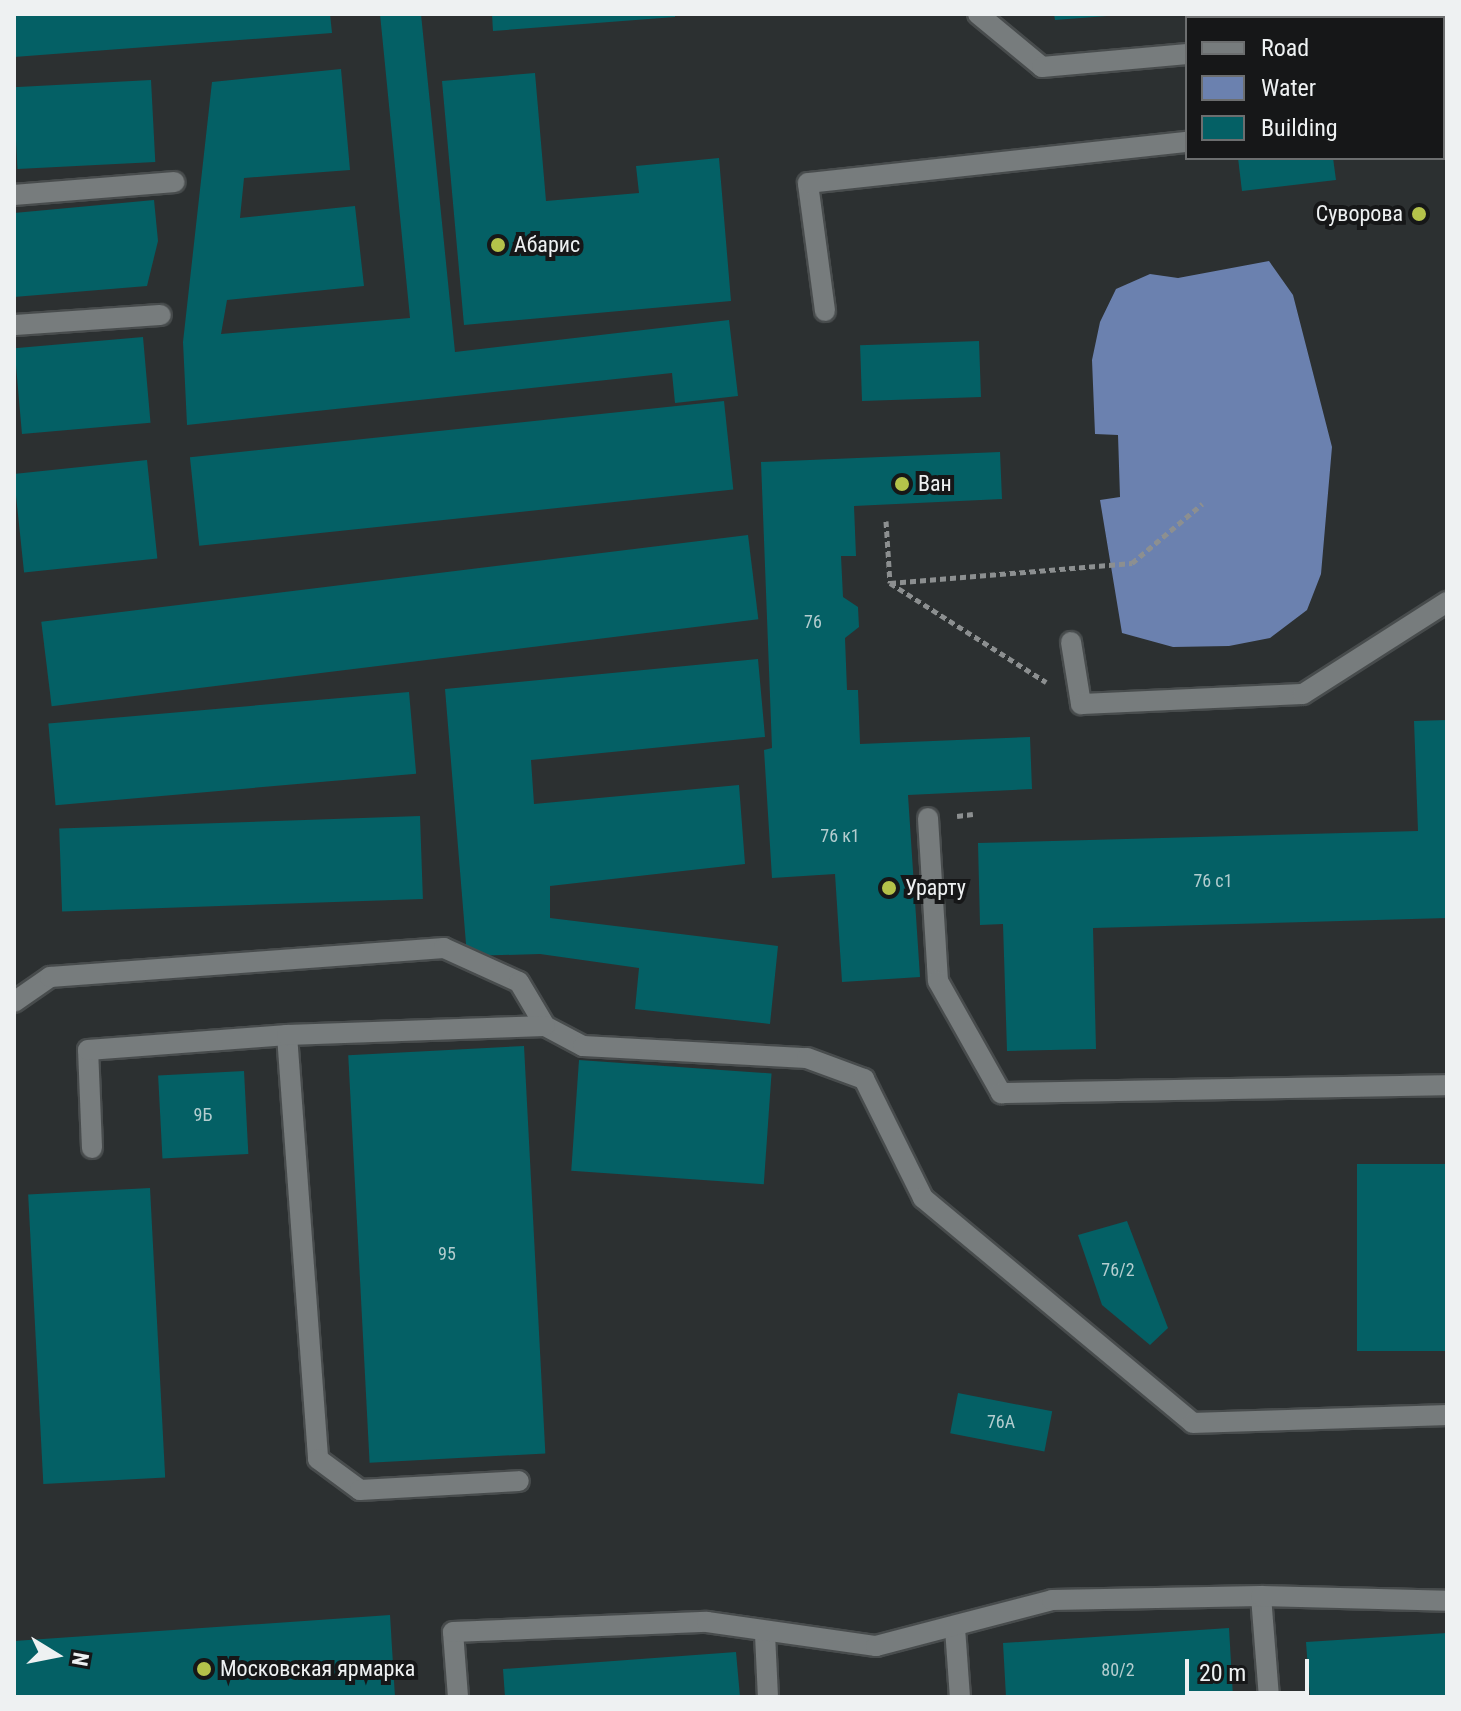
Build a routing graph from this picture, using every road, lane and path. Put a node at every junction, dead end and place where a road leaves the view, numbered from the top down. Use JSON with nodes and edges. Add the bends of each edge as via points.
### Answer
{"nodes":[{"id":1,"x":978,"y":14,"type":"edge"},
{"id":2,"x":1185,"y":54,"type":"edge"},
{"id":3,"x":1185,"y":142,"type":"edge"},
{"id":4,"x":174,"y":182,"type":"dead end"},
{"id":5,"x":14,"y":195,"type":"edge"},
{"id":6,"x":825,"y":311,"type":"dead end"},
{"id":7,"x":161,"y":315,"type":"dead end"},
{"id":8,"x":14,"y":325,"type":"edge"},
{"id":9,"x":1202,"y":504,"type":"dead end"},
{"id":10,"x":886,"y":521,"type":"dead end"},
{"id":11,"x":890,"y":583,"type":"junction"},
{"id":12,"x":1447,"y":602,"type":"edge"},
{"id":13,"x":1071,"y":642,"type":"dead end"},
{"id":14,"x":1081,"y":704,"type":"junction"},
{"id":15,"x":928,"y":818,"type":"dead end"},
{"id":16,"x":14,"y":1002,"type":"edge"},
{"id":17,"x":545,"y":1026,"type":"junction"},
{"id":18,"x":287,"y":1035,"type":"junction"},
{"id":19,"x":1447,"y":1085,"type":"edge"},
{"id":20,"x":92,"y":1148,"type":"dead end"},
{"id":21,"x":1447,"y":1415,"type":"edge"},
{"id":22,"x":519,"y":1481,"type":"dead end"},
{"id":23,"x":1261,"y":1596,"type":"junction"},
{"id":24,"x":1447,"y":1601,"type":"edge"},
{"id":25,"x":955,"y":1628,"type":"junction"},
{"id":26,"x":765,"y":1634,"type":"junction"},
{"id":27,"x":458,"y":1697,"type":"edge"},
{"id":28,"x":768,"y":1697,"type":"edge"},
{"id":29,"x":960,"y":1697,"type":"edge"},
{"id":30,"x":1269,"y":1697,"type":"edge"}],
"edges":[{"from":1,"to":2,"type":"lane","via":[[1042,67]]},
{"from":3,"to":6,"type":"lane","via":[[808,183]]},
{"from":4,"to":5,"type":"lane"},
{"from":7,"to":8,"type":"lane"},
{"from":9,"to":11,"type":"path","via":[[1132,563]]},
{"from":10,"to":11,"type":"path"},
{"from":11,"to":14,"type":"path"},
{"from":12,"to":14,"type":"lane","via":[[1303,694]]},
{"from":13,"to":14,"type":"lane"},
{"from":15,"to":19,"type":"lane","via":[[938,981],[1001,1093]]},
{"from":16,"to":17,"type":"lane","via":[[50,977],[444,948],[519,982]]},
{"from":17,"to":18,"type":"lane"},
{"from":17,"to":21,"type":"lane","via":[[583,1046],[807,1058],[864,1079],[923,1198],[1193,1423]]},
{"from":18,"to":20,"type":"lane","via":[[88,1050]]},
{"from":18,"to":22,"type":"lane","via":[[318,1459],[360,1490]]},
{"from":23,"to":24,"type":"lane"},
{"from":23,"to":25,"type":"lane","via":[[1052,1600]]},
{"from":23,"to":30,"type":"lane"},
{"from":25,"to":26,"type":"lane","via":[[876,1646]]},
{"from":25,"to":29,"type":"lane"},
{"from":26,"to":27,"type":"lane","via":[[707,1622],[453,1632]]},
{"from":26,"to":28,"type":"lane"}]}
